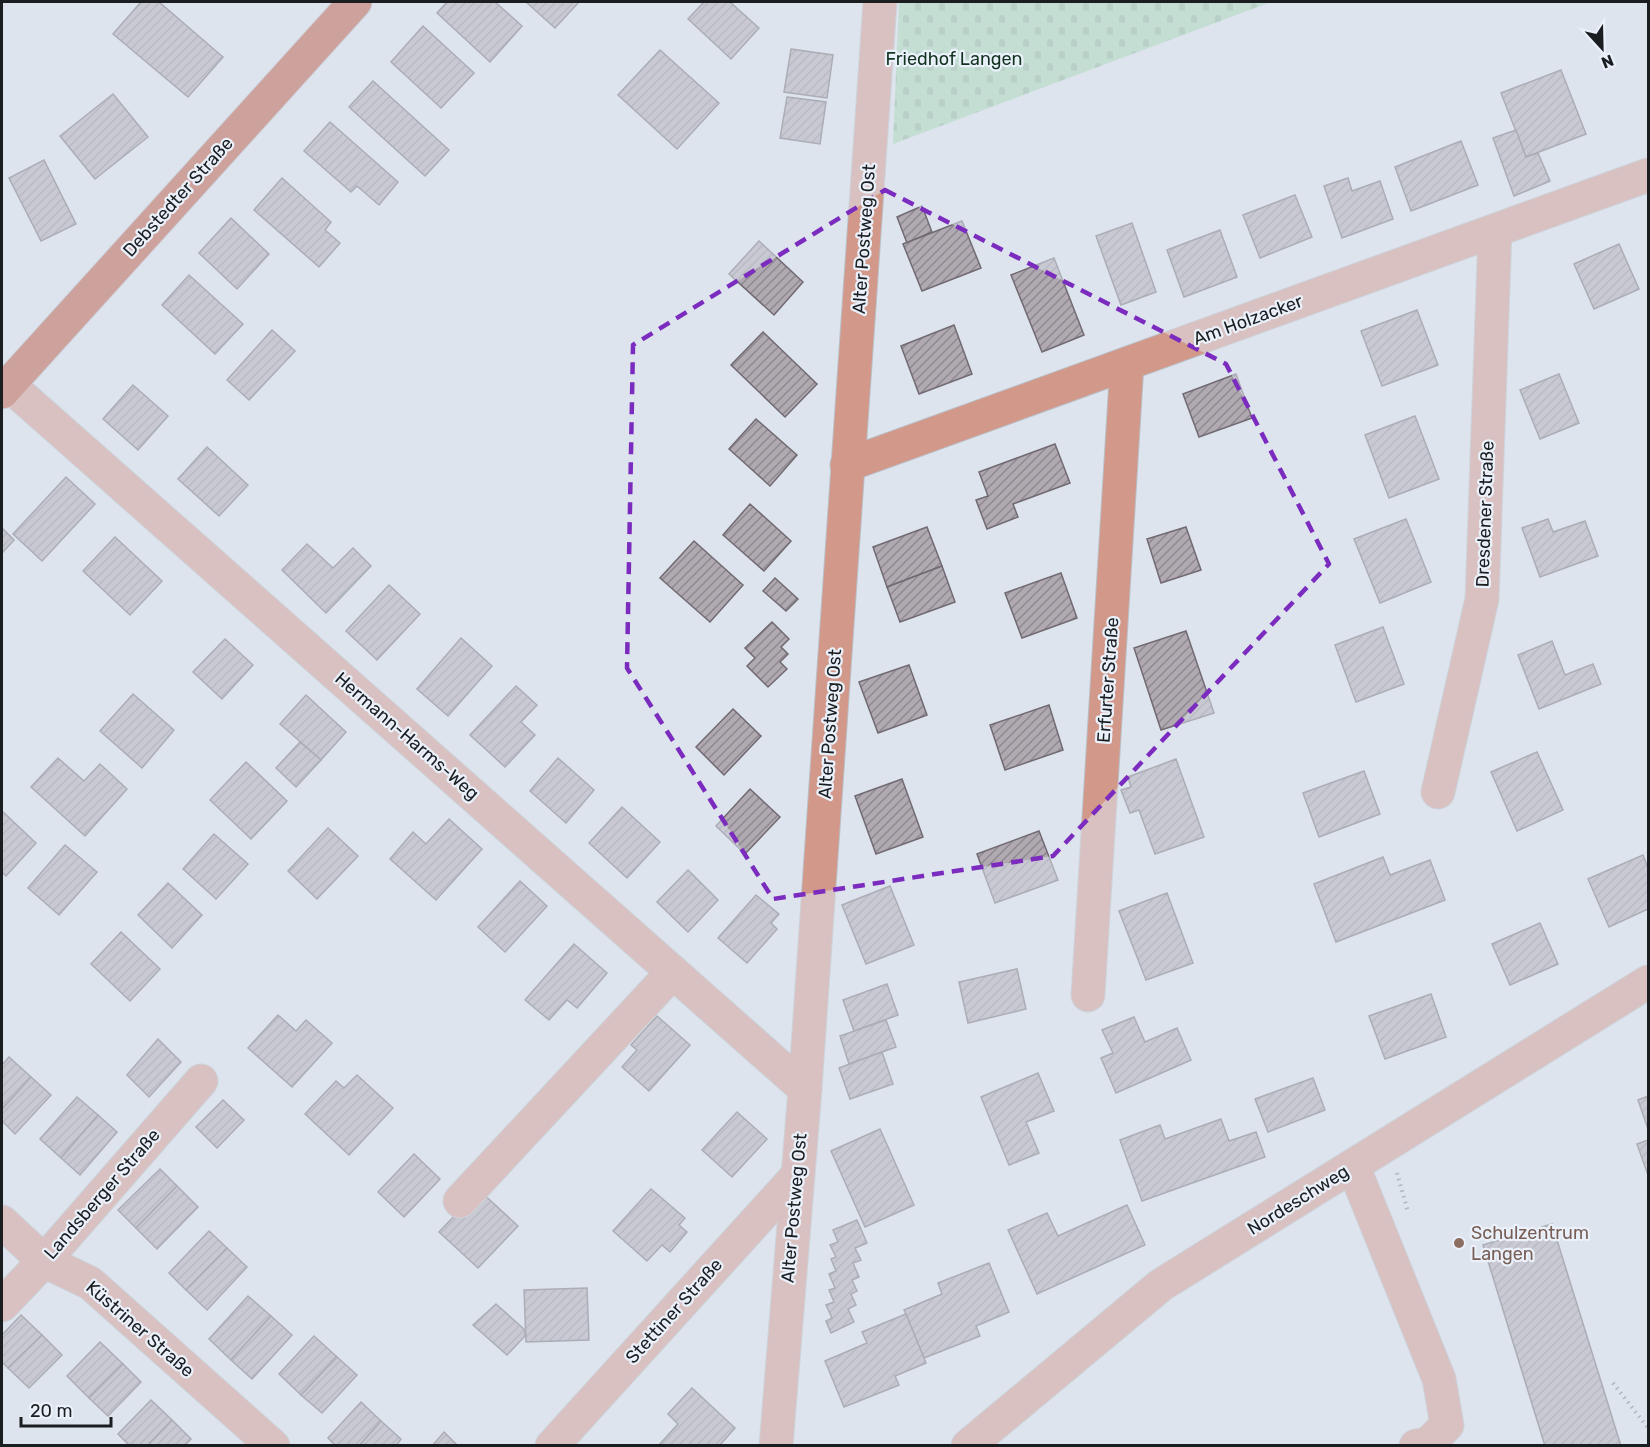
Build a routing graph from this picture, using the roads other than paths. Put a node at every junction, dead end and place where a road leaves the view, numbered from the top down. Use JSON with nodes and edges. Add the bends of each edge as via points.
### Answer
{"nodes":[{"id":1,"x":355,"y":2,"type":"edge"},
{"id":2,"x":880,"y":2,"type":"edge"},
{"id":3,"x":1648,"y":175,"type":"edge"},
{"id":4,"x":1495,"y":231,"type":"junction"},
{"id":5,"x":1127,"y":364,"type":"junction"},
{"id":6,"x":5,"y":388,"type":"edge"},
{"id":7,"x":848,"y":465,"type":"junction"},
{"id":8,"x":1438,"y":792,"type":"dead end"},
{"id":9,"x":673,"y":972,"type":"junction"},
{"id":10,"x":1648,"y":982,"type":"edge"},
{"id":11,"x":1088,"y":995,"type":"dead end"},
{"id":12,"x":201,"y":1081,"type":"dead end"},
{"id":13,"x":805,"y":1089,"type":"junction"},
{"id":14,"x":1353,"y":1166,"type":"junction"},
{"id":15,"x":796,"y":1177,"type":"junction"},
{"id":16,"x":460,"y":1201,"type":"dead end"},
{"id":17,"x":2,"y":1222,"type":"edge"},
{"id":18,"x":44,"y":1261,"type":"junction"},
{"id":19,"x":2,"y":1305,"type":"edge"},
{"id":20,"x":980,"y":1442,"type":"edge"},
{"id":21,"x":273,"y":1446,"type":"edge"},
{"id":22,"x":552,"y":1446,"type":"edge"},
{"id":23,"x":776,"y":1446,"type":"edge"},
{"id":24,"x":1416,"y":1446,"type":"edge"}],
"edges":[{"from":1,"to":6,"type":"main road","name":"Debstedter Straße"},
{"from":2,"to":7,"type":"street","name":"Alter Postweg Ost"},
{"from":3,"to":4,"type":"street","name":"Am Holzacker"},
{"from":4,"to":5,"type":"street","name":"Am Holzacker"},
{"from":4,"to":8,"type":"street","name":"Dresdener Straße","via":[[1482,599]]},
{"from":5,"to":7,"type":"street","name":"Am Holzacker"},
{"from":5,"to":11,"type":"street","name":"Erfurter Straße"},
{"from":6,"to":9,"type":"street","name":"Hermann-Harms-Weg"},
{"from":7,"to":13,"type":"street","name":"Alter Postweg Ost"},
{"from":9,"to":13,"type":"street","name":"Hermann-Harms-Weg"},
{"from":9,"to":16,"type":"street"},
{"from":10,"to":14,"type":"street","name":"Nordeschweg"},
{"from":12,"to":18,"type":"street","name":"Landsberger Straße"},
{"from":13,"to":15,"type":"street","name":"Alter Postweg Ost"},
{"from":14,"to":20,"type":"street","name":"Nordeschweg","via":[[1161,1285]]},
{"from":14,"to":24,"type":"street","via":[[1439,1379],[1447,1425],[1428,1444]]},
{"from":15,"to":22,"type":"street","name":"Stettiner Straße"},
{"from":15,"to":23,"type":"street","name":"Alter Postweg Ost"},
{"from":17,"to":18,"type":"street","name":"Küstriner Straße"},
{"from":18,"to":19,"type":"street","name":"Landsberger Straße"},
{"from":18,"to":21,"type":"street","name":"Küstriner Straße","via":[[90,1283]]}]}
